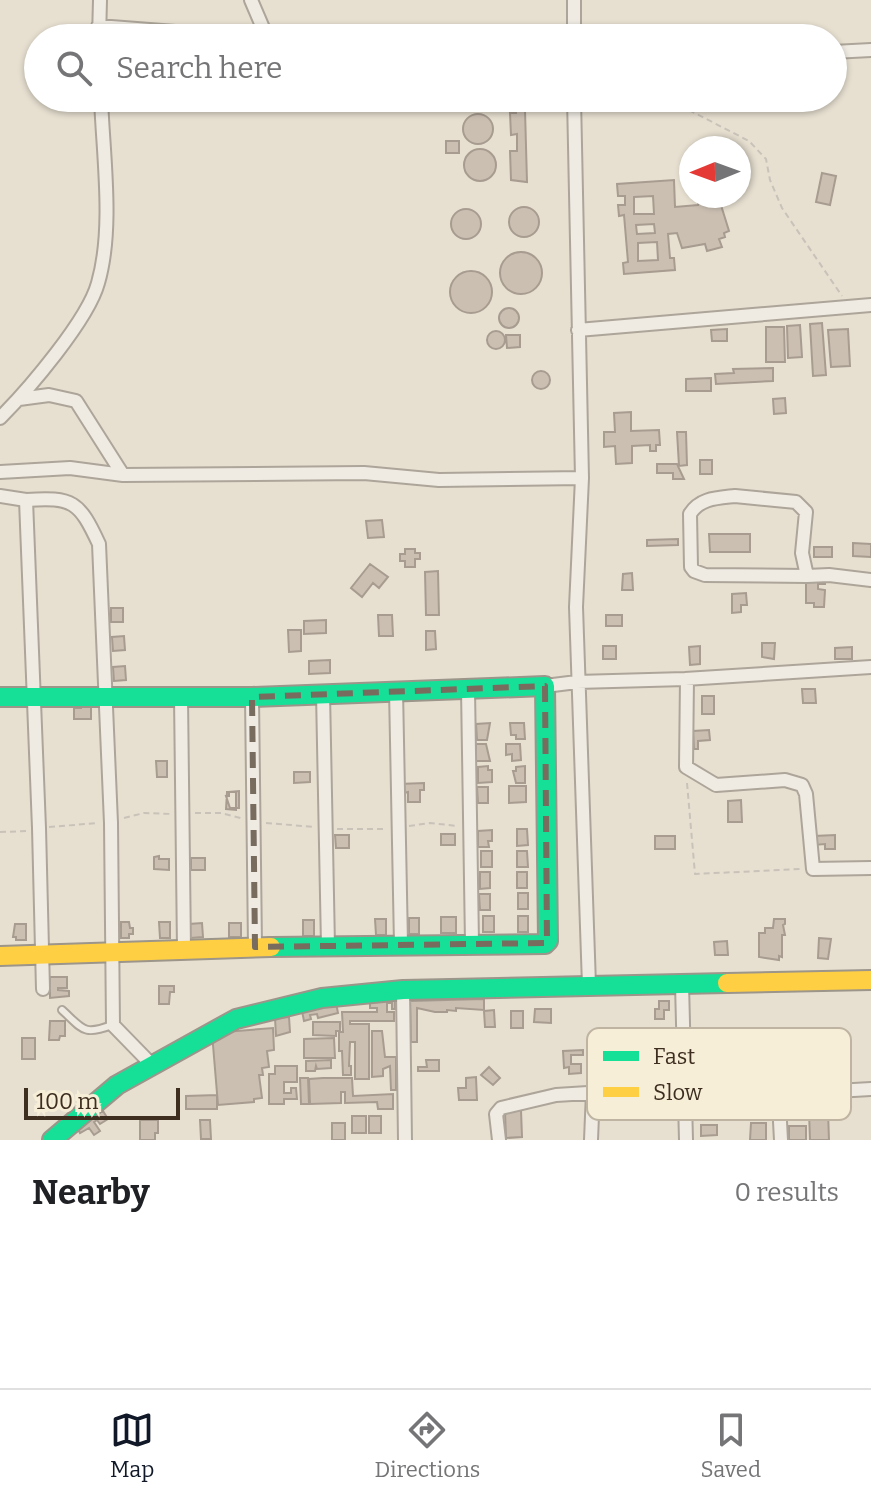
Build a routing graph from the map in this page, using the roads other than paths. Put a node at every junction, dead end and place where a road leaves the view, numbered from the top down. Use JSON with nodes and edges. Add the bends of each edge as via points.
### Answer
{"nodes":[{"id":1,"x":100,"y":0,"type":"edge"},
{"id":2,"x":251,"y":0,"type":"edge"},
{"id":3,"x":574,"y":0,"type":"edge"},
{"id":4,"x":98,"y":24,"type":"edge"},
{"id":5,"x":261,"y":24,"type":"edge"},
{"id":6,"x":574,"y":24,"type":"edge"},
{"id":7,"x":871,"y":50,"type":"edge"},
{"id":8,"x":847,"y":51,"type":"edge"},
{"id":9,"x":101,"y":112,"type":"edge"},
{"id":10,"x":574,"y":112,"type":"edge"},
{"id":11,"x":871,"y":305,"type":"edge"},
{"id":12,"x":578,"y":330,"type":"junction"},
{"id":13,"x":19,"y":399,"type":"junction"},
{"id":14,"x":0,"y":418,"type":"edge"},
{"id":15,"x":0,"y":472,"type":"edge"},
{"id":16,"x":123,"y":475,"type":"junction"},
{"id":17,"x":582,"y":478,"type":"junction"},
{"id":18,"x":0,"y":496,"type":"edge"},
{"id":19,"x":26,"y":500,"type":"junction"},
{"id":20,"x":807,"y":576,"type":"junction"},
{"id":21,"x":871,"y":580,"type":"edge"},
{"id":22,"x":871,"y":667,"type":"edge"},
{"id":23,"x":687,"y":679,"type":"junction"},
{"id":24,"x":577,"y":682,"type":"junction"},
{"id":25,"x":545,"y":686,"type":"junction"},
{"id":26,"x":468,"y":689,"type":"junction"},
{"id":27,"x":396,"y":690,"type":"junction"},
{"id":28,"x":323,"y":693,"type":"junction"},
{"id":29,"x":34,"y":695,"type":"junction"},
{"id":30,"x":104,"y":695,"type":"junction"},
{"id":31,"x":0,"y":697,"type":"edge"},
{"id":32,"x":181,"y":697,"type":"junction"},
{"id":33,"x":252,"y":697,"type":"junction"},
{"id":34,"x":871,"y":868,"type":"edge"},
{"id":35,"x":472,"y":943,"type":"junction"},
{"id":36,"x":401,"y":944,"type":"junction"},
{"id":37,"x":328,"y":946,"type":"junction"},
{"id":38,"x":255,"y":947,"type":"junction"},
{"id":39,"x":184,"y":949,"type":"junction"},
{"id":40,"x":112,"y":953,"type":"junction"},
{"id":41,"x":40,"y":954,"type":"junction"},
{"id":42,"x":0,"y":956,"type":"edge"},
{"id":43,"x":871,"y":980,"type":"edge"},
{"id":44,"x":682,"y":984,"type":"junction"},
{"id":45,"x":589,"y":985,"type":"junction"},
{"id":46,"x":43,"y":989,"type":"dead end"},
{"id":47,"x":403,"y":990,"type":"junction"},
{"id":48,"x":62,"y":1010,"type":"dead end"},
{"id":49,"x":113,"y":1025,"type":"junction"},
{"id":50,"x":683,"y":1028,"type":"edge"},
{"id":51,"x":152,"y":1065,"type":"junction"},
{"id":52,"x":871,"y":1089,"type":"edge"},
{"id":53,"x":851,"y":1090,"type":"edge"},
{"id":54,"x":587,"y":1093,"type":"edge"},
{"id":55,"x":592,"y":1120,"type":"edge"},
{"id":56,"x":685,"y":1120,"type":"edge"},
{"id":57,"x":780,"y":1120,"type":"edge"},
{"id":58,"x":52,"y":1140,"type":"edge"},
{"id":59,"x":405,"y":1140,"type":"edge"},
{"id":60,"x":499,"y":1140,"type":"edge"},
{"id":61,"x":591,"y":1140,"type":"edge"},
{"id":62,"x":686,"y":1140,"type":"edge"},
{"id":63,"x":781,"y":1140,"type":"edge"}],
"edges":[{"from":1,"to":4,"type":"street"},
{"from":2,"to":5,"type":"street"},
{"from":3,"to":6,"type":"street"},
{"from":7,"to":8,"type":"street"},
{"from":9,"to":13,"type":"street","via":[[104,242],[97,287]]},
{"from":10,"to":12,"type":"street"},
{"from":11,"to":12,"type":"street"},
{"from":12,"to":17,"type":"street"},
{"from":13,"to":14,"type":"street"},
{"from":13,"to":16,"type":"street","via":[[49,395],[76,401]]},
{"from":15,"to":16,"type":"street","via":[[70,468]]},
{"from":16,"to":17,"type":"street"},
{"from":17,"to":24,"type":"street"},
{"from":18,"to":19,"type":"street"},
{"from":19,"to":29,"type":"street"},
{"from":19,"to":30,"type":"street","via":[[71,503],[86,516],[99,544]]},
{"from":20,"to":20,"type":"street","via":[[698,574],[691,567],[690,514],[703,501],[735,496],[800,505],[806,512],[802,553]]},
{"from":20,"to":21,"type":"street"},
{"from":22,"to":23,"type":"street"},
{"from":23,"to":24,"type":"street"},
{"from":23,"to":34,"type":"street","via":[[686,767],[716,785],[785,780],[802,785],[813,869]]},
{"from":24,"to":25,"type":"street"},
{"from":24,"to":45,"type":"street"},
{"from":25,"to":26,"type":"street"},
{"from":25,"to":35,"type":"street","via":[[548,941]]},
{"from":26,"to":27,"type":"street"},
{"from":26,"to":35,"type":"street"},
{"from":27,"to":28,"type":"street"},
{"from":27,"to":36,"type":"street"},
{"from":28,"to":33,"type":"street"},
{"from":28,"to":37,"type":"street"},
{"from":29,"to":30,"type":"street"},
{"from":29,"to":31,"type":"street"},
{"from":29,"to":41,"type":"street"},
{"from":30,"to":32,"type":"street"},
{"from":30,"to":40,"type":"street"},
{"from":32,"to":33,"type":"street"},
{"from":32,"to":39,"type":"street"},
{"from":33,"to":38,"type":"street"},
{"from":35,"to":36,"type":"street"},
{"from":36,"to":37,"type":"street"},
{"from":37,"to":38,"type":"street"},
{"from":38,"to":39,"type":"street"},
{"from":39,"to":40,"type":"street"},
{"from":40,"to":41,"type":"street"},
{"from":40,"to":49,"type":"street"},
{"from":41,"to":42,"type":"street"},
{"from":41,"to":46,"type":"street"},
{"from":43,"to":44,"type":"street"},
{"from":44,"to":45,"type":"street"},
{"from":44,"to":50,"type":"street"},
{"from":45,"to":47,"type":"street"},
{"from":47,"to":51,"type":"street","via":[[322,998],[236,1019]]},
{"from":47,"to":59,"type":"street"},
{"from":48,"to":49,"type":"lane","via":[[83,1030]]},
{"from":49,"to":51,"type":"street"},
{"from":51,"to":58,"type":"street","via":[[117,1085]]},
{"from":52,"to":53,"type":"street"},
{"from":54,"to":60,"type":"street","via":[[501,1108],[496,1114]]},
{"from":55,"to":61,"type":"street"},
{"from":56,"to":62,"type":"street"},
{"from":57,"to":63,"type":"street"}]}
